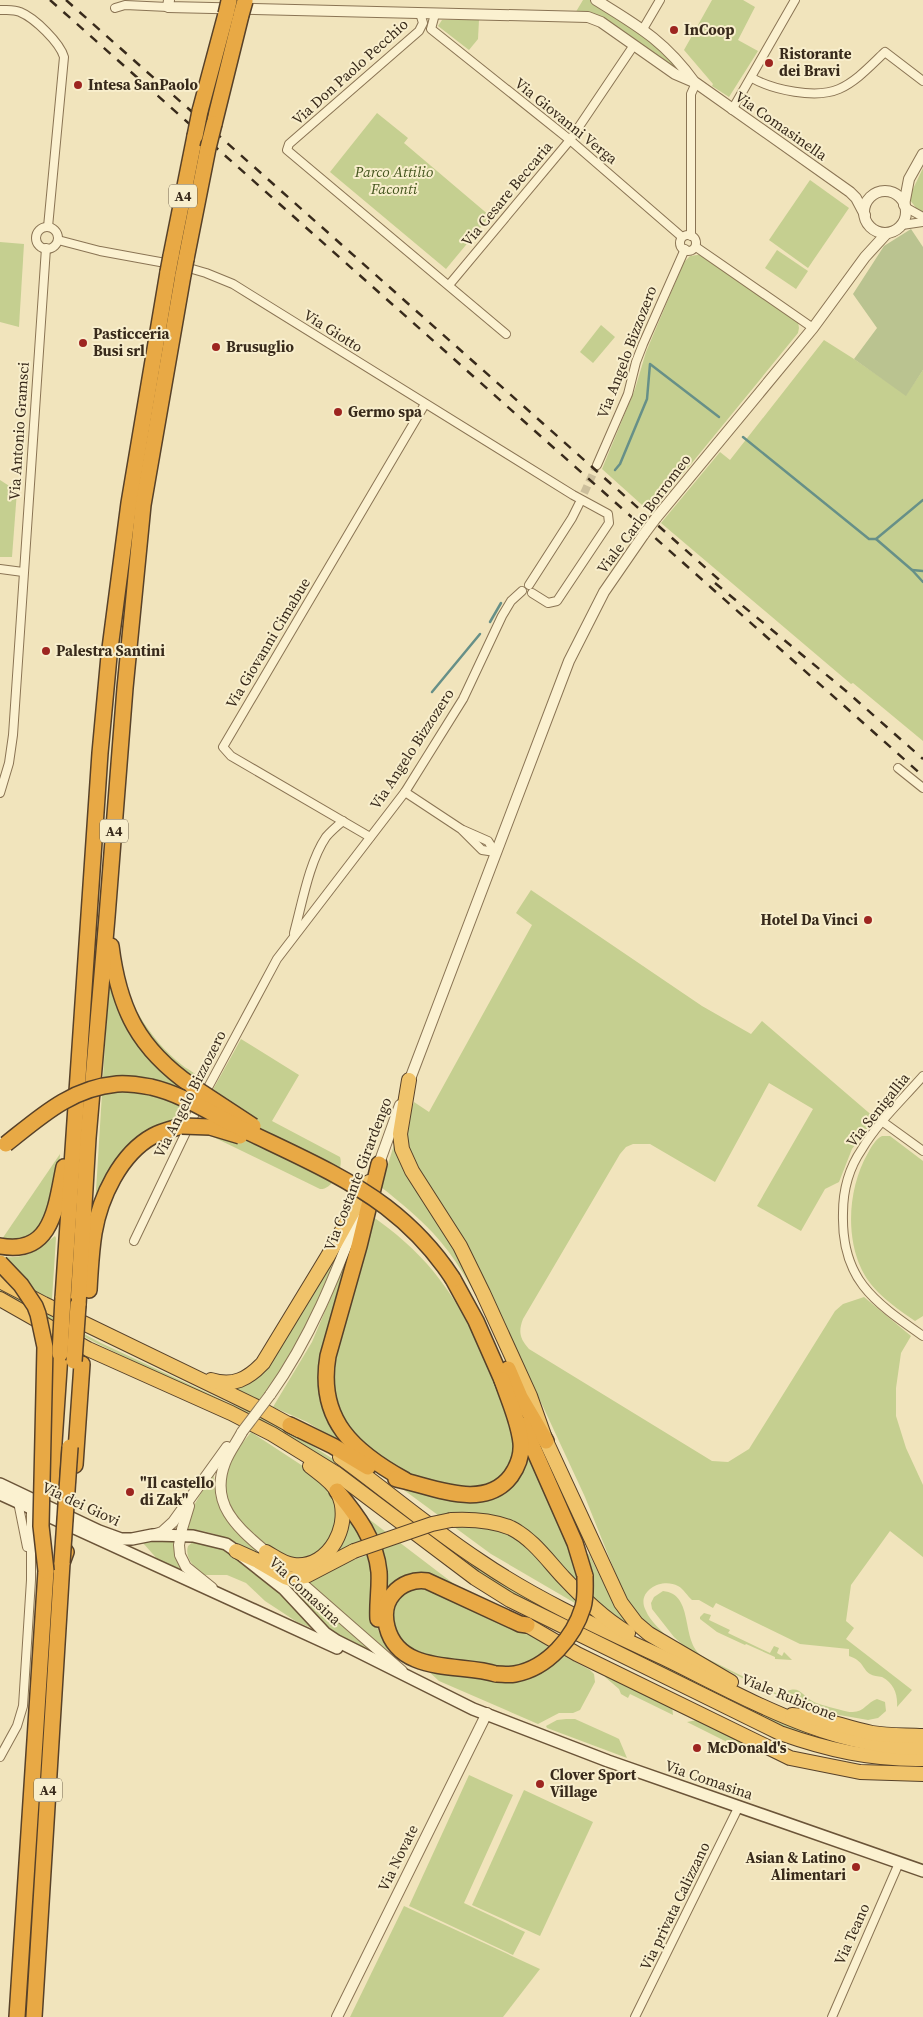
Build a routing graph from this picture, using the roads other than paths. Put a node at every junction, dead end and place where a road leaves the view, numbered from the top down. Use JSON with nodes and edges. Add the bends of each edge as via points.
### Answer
{"nodes":[{"id":1,"x":312,"y":0,"type":"edge"},
{"id":2,"x":596,"y":0,"type":"edge"},
{"id":3,"x":660,"y":0,"type":"edge"},
{"id":4,"x":795,"y":0,"type":"edge"},
{"id":5,"x":123,"y":3,"type":"edge"},
{"id":6,"x":168,"y":3,"type":"edge"},
{"id":7,"x":187,"y":4,"type":"edge"},
{"id":8,"x":236,"y":5,"type":"edge"},
{"id":9,"x":115,"y":8,"type":"dead end"},
{"id":10,"x":610,"y":9,"type":"junction"},
{"id":11,"x":0,"y":10,"type":"edge"},
{"id":12,"x":302,"y":10,"type":"junction"},
{"id":13,"x":324,"y":10,"type":"junction"},
{"id":14,"x":420,"y":13,"type":"junction"},
{"id":15,"x":435,"y":14,"type":"junction"},
{"id":16,"x":601,"y":22,"type":"junction"},
{"id":17,"x":431,"y":29,"type":"junction"},
{"id":18,"x":643,"y":29,"type":"junction"},
{"id":19,"x":419,"y":31,"type":"junction"},
{"id":20,"x":660,"y":42,"type":"junction"},
{"id":21,"x":634,"y":45,"type":"junction"},
{"id":22,"x":649,"y":55,"type":"junction"},
{"id":23,"x":752,"y":78,"type":"junction"},
{"id":24,"x":923,"y":81,"type":"edge"},
{"id":25,"x":696,"y":83,"type":"junction"},
{"id":26,"x":732,"y":110,"type":"junction"},
{"id":27,"x":570,"y":140,"type":"junction"},
{"id":28,"x":923,"y":154,"type":"edge"},
{"id":29,"x":909,"y":179,"type":"junction"},
{"id":30,"x":850,"y":192,"type":"junction"},
{"id":31,"x":890,"y":192,"type":"junction"},
{"id":32,"x":876,"y":194,"type":"junction"},
{"id":33,"x":905,"y":206,"type":"junction"},
{"id":34,"x":865,"y":215,"type":"junction"},
{"id":35,"x":923,"y":218,"type":"edge"},
{"id":36,"x":923,"y":222,"type":"edge"},
{"id":37,"x":902,"y":225,"type":"junction"},
{"id":38,"x":48,"y":227,"type":"junction"},
{"id":39,"x":872,"y":228,"type":"junction"},
{"id":40,"x":887,"y":233,"type":"junction"},
{"id":41,"x":691,"y":236,"type":"junction"},
{"id":42,"x":682,"y":237,"type":"junction"},
{"id":43,"x":58,"y":240,"type":"junction"},
{"id":44,"x":696,"y":247,"type":"junction"},
{"id":45,"x":46,"y":248,"type":"junction"},
{"id":46,"x":685,"y":249,"type":"junction"},
{"id":47,"x":865,"y":257,"type":"junction"},
{"id":48,"x":178,"y":258,"type":"junction"},
{"id":49,"x":176,"y":274,"type":"junction"},
{"id":50,"x":449,"y":285,"type":"junction"},
{"id":51,"x":813,"y":328,"type":"junction"},
{"id":52,"x":506,"y":334,"type":"dead end"},
{"id":53,"x":425,"y":404,"type":"junction"},
{"id":54,"x":597,"y":465,"type":"tunnel mouth"},
{"id":55,"x":579,"y":504,"type":"tunnel mouth"},
{"id":56,"x":0,"y":569,"type":"edge"},
{"id":57,"x":23,"y":572,"type":"junction"},
{"id":58,"x":530,"y":589,"type":"junction"},
{"id":59,"x":898,"y":768,"type":"dead end"},
{"id":60,"x":923,"y":788,"type":"edge"},
{"id":61,"x":1,"y":790,"type":"edge"},
{"id":62,"x":405,"y":792,"type":"junction"},
{"id":63,"x":343,"y":821,"type":"junction"},
{"id":64,"x":370,"y":837,"type":"junction"},
{"id":65,"x":94,"y":846,"type":"junction"},
{"id":66,"x":495,"y":852,"type":"junction"},
{"id":67,"x":107,"y":917,"type":"junction"},
{"id":68,"x":293,"y":937,"type":"junction"},
{"id":69,"x":923,"y":1076,"type":"edge"},
{"id":70,"x":409,"y":1080,"type":"junction"},
{"id":71,"x":882,"y":1122,"type":"junction"},
{"id":72,"x":2,"y":1147,"type":"edge"},
{"id":73,"x":923,"y":1151,"type":"edge"},
{"id":74,"x":300,"y":1158,"type":"junction"},
{"id":75,"x":379,"y":1164,"type":"junction"},
{"id":76,"x":134,"y":1241,"type":"dead end"},
{"id":77,"x":0,"y":1246,"type":"edge"},
{"id":78,"x":0,"y":1263,"type":"edge"},
{"id":79,"x":453,"y":1278,"type":"junction"},
{"id":80,"x":0,"y":1281,"type":"edge"},
{"id":81,"x":1,"y":1300,"type":"edge"},
{"id":82,"x":83,"y":1307,"type":"junction"},
{"id":83,"x":923,"y":1336,"type":"edge"},
{"id":84,"x":78,"y":1363,"type":"junction"},
{"id":85,"x":173,"y":1368,"type":"junction"},
{"id":86,"x":502,"y":1380,"type":"junction"},
{"id":87,"x":290,"y":1425,"type":"junction"},
{"id":88,"x":242,"y":1432,"type":"junction"},
{"id":89,"x":272,"y":1434,"type":"junction"},
{"id":90,"x":546,"y":1441,"type":"junction"},
{"id":91,"x":405,"y":1480,"type":"junction"},
{"id":92,"x":202,"y":1481,"type":"junction"},
{"id":93,"x":0,"y":1484,"type":"edge"},
{"id":94,"x":0,"y":1489,"type":"edge"},
{"id":95,"x":337,"y":1491,"type":"junction"},
{"id":96,"x":0,"y":1494,"type":"edge"},
{"id":97,"x":18,"y":1502,"type":"junction"},
{"id":98,"x":32,"y":1509,"type":"junction"},
{"id":99,"x":152,"y":1536,"type":"junction"},
{"id":100,"x":182,"y":1536,"type":"junction"},
{"id":101,"x":236,"y":1550,"type":"junction"},
{"id":102,"x":266,"y":1552,"type":"junction"},
{"id":103,"x":142,"y":1559,"type":"joint"},
{"id":104,"x":62,"y":1564,"type":"junction"},
{"id":105,"x":286,"y":1569,"type":"dead end"},
{"id":106,"x":31,"y":1571,"type":"junction"},
{"id":107,"x":46,"y":1571,"type":"junction"},
{"id":108,"x":305,"y":1586,"type":"dead end"},
{"id":109,"x":220,"y":1593,"type":"junction"},
{"id":110,"x":527,"y":1626,"type":"joint"},
{"id":111,"x":677,"y":1664,"type":"junction"},
{"id":112,"x":603,"y":1666,"type":"junction"},
{"id":113,"x":496,"y":1674,"type":"junction"},
{"id":114,"x":407,"y":1675,"type":"junction"},
{"id":115,"x":759,"y":1704,"type":"junction"},
{"id":116,"x":487,"y":1713,"type":"junction"},
{"id":117,"x":782,"y":1715,"type":"junction"},
{"id":118,"x":754,"y":1720,"type":"junction"},
{"id":119,"x":923,"y":1736,"type":"edge"},
{"id":120,"x":923,"y":1748,"type":"edge"},
{"id":121,"x":0,"y":1757,"type":"edge"},
{"id":122,"x":923,"y":1759,"type":"edge"},
{"id":123,"x":923,"y":1774,"type":"edge"},
{"id":124,"x":739,"y":1806,"type":"junction"},
{"id":125,"x":899,"y":1862,"type":"junction"},
{"id":126,"x":923,"y":1871,"type":"edge"},
{"id":127,"x":17,"y":2017,"type":"edge"},
{"id":128,"x":34,"y":2017,"type":"edge"},
{"id":129,"x":337,"y":2017,"type":"edge"},
{"id":130,"x":636,"y":2017,"type":"edge"},
{"id":131,"x":832,"y":2017,"type":"edge"}],
"edges":[{"from":1,"to":12,"type":"street"},
{"from":1,"to":13,"type":"street"},
{"from":2,"to":10,"type":"street"},
{"from":3,"to":18,"type":"street"},
{"from":4,"to":23,"type":"street"},
{"from":5,"to":6,"type":"street"},
{"from":5,"to":9,"type":"street"},
{"from":6,"to":7,"type":"street"},
{"from":7,"to":12,"type":"street"},
{"from":8,"to":48,"type":"highway","number":"A4","bridge":true,"via":[[214,124]]},
{"from":8,"to":48,"type":"highway","number":"A4","bridge":true,"via":[[200,111]]},
{"from":10,"to":16,"type":"street","via":[[602,14]]},
{"from":10,"to":18,"type":"street"},
{"from":11,"to":38,"type":"street","via":[[18,11],[31,19],[59,44],[64,58]]},
{"from":12,"to":13,"type":"street"},
{"from":13,"to":14,"type":"street"},
{"from":14,"to":15,"type":"street"},
{"from":14,"to":19,"type":"street","name":"Via Don Paolo Pecchio","via":[[423,23]]},
{"from":15,"to":16,"type":"street","via":[[567,15]]},
{"from":15,"to":17,"type":"street"},
{"from":16,"to":21,"type":"street"},
{"from":17,"to":19,"type":"street"},
{"from":17,"to":27,"type":"street","name":"Via Giovanni Verga"},
{"from":18,"to":20,"type":"street"},
{"from":19,"to":50,"type":"street","name":"Via Don Paolo Pecchio","via":[[287,148]]},
{"from":20,"to":22,"type":"street","via":[[660,50]]},
{"from":20,"to":25,"type":"street"},
{"from":21,"to":22,"type":"street"},
{"from":21,"to":27,"type":"street","name":"Via Cesare Beccaria"},
{"from":22,"to":25,"type":"street","via":[[675,74]]},
{"from":23,"to":24,"type":"street","via":[[799,93],[838,90],[852,82],[885,52]]},
{"from":23,"to":26,"type":"street"},
{"from":25,"to":26,"type":"street","name":"Via Comasinella"},
{"from":25,"to":41,"type":"street","via":[[691,94]]},
{"from":26,"to":30,"type":"street","name":"Via Comasinella"},
{"from":27,"to":42,"type":"street","name":"Via Giovanni Verga"},
{"from":27,"to":50,"type":"street","name":"Via Cesare Beccaria"},
{"from":28,"to":29,"type":"street"},
{"from":29,"to":31,"type":"street"},
{"from":29,"to":33,"type":"street"},
{"from":30,"to":32,"type":"street","name":"Via Comasinella"},
{"from":30,"to":34,"type":"street","name":"Via Comasinella"},
{"from":31,"to":32,"type":"street"},
{"from":31,"to":33,"type":"street"},
{"from":32,"to":34,"type":"street","via":[[867,203]]},
{"from":33,"to":35,"type":"street"},
{"from":33,"to":37,"type":"street"},
{"from":34,"to":39,"type":"street"},
{"from":36,"to":37,"type":"street"},
{"from":37,"to":40,"type":"street"},
{"from":38,"to":43,"type":"street","via":[[56,233]]},
{"from":38,"to":45,"type":"street","via":[[38,232],[37,239]]},
{"from":39,"to":40,"type":"street"},
{"from":39,"to":47,"type":"street","name":"Viale Carlo Borromeo"},
{"from":40,"to":47,"type":"street","name":"Viale Carlo Borromeo"},
{"from":41,"to":42,"type":"street"},
{"from":41,"to":44,"type":"street"},
{"from":42,"to":46,"type":"street","via":[[681,244]]},
{"from":43,"to":45,"type":"street"},
{"from":43,"to":53,"type":"street","name":"Via Giotto","via":[[194,269],[232,284]]},
{"from":44,"to":46,"type":"street"},
{"from":44,"to":51,"type":"street"},
{"from":45,"to":57,"type":"street","name":"Via Antonio Gramsci"},
{"from":46,"to":54,"type":"street","name":"Via Angelo Bizzozero","via":[[643,344],[628,394]]},
{"from":47,"to":51,"type":"street","name":"Viale Carlo Borromeo"},
{"from":48,"to":49,"type":"highway","number":"A4","bridge":true},
{"from":49,"to":65,"type":"highway","number":"A4","via":[[129,503],[107,676]]},
{"from":49,"to":67,"type":"highway","number":"A4","via":[[143,505],[124,688]]},
{"from":50,"to":52,"type":"street"},
{"from":51,"to":66,"type":"street","name":"Viale Carlo Borromeo","bridge":true,"via":[[656,518],[604,592],[580,636]]},
{"from":53,"to":58,"type":"street","name":"Via Giotto","via":[[610,517],[557,601],[548,604]]},
{"from":53,"to":63,"type":"street","name":"Via Giovanni Cimabue","via":[[223,748],[230,756]]},
{"from":55,"to":58,"type":"street"},
{"from":56,"to":57,"type":"street"},
{"from":57,"to":61,"type":"street","name":"Via Antonio Gramsci","via":[[14,735]]},
{"from":58,"to":62,"type":"street","name":"Via Angelo Bizzozero","via":[[523,586],[511,601],[462,698]]},
{"from":59,"to":60,"type":"street"},
{"from":62,"to":64,"type":"street","name":"Via Angelo Bizzozero"},
{"from":62,"to":66,"type":"street","via":[[461,830],[488,841]]},
{"from":63,"to":64,"type":"street","name":"Via Giovanni Cimabue"},
{"from":63,"to":68,"type":"street","name":"Via Angelo Bizzozero","via":[[321,846]]},
{"from":64,"to":68,"type":"street","name":"Via Angelo Bizzozero"},
{"from":65,"to":77,"type":"highway","via":[[86,890],[64,1167],[56,1207],[47,1230],[28,1245],[19,1248]]},
{"from":65,"to":107,"type":"highway","number":"A4","bridge":true},
{"from":66,"to":70,"type":"street","name":"Via Costante Girardengo"},
{"from":67,"to":74,"type":"highway","bridge":true,"via":[[117,984],[128,1014],[154,1054],[192,1086]]},
{"from":67,"to":82,"type":"highway","number":"A4","via":[[88,1138]]},
{"from":68,"to":76,"type":"street","name":"Via Angelo Bizzozero","via":[[270,970],[190,1122]]},
{"from":69,"to":71,"type":"street","name":"Via Senigallia"},
{"from":70,"to":75,"type":"street","name":"Via Costante Girardengo"},
{"from":70,"to":90,"type":"highway","via":[[400,1134],[402,1149],[412,1171],[460,1246],[530,1396]]},
{"from":71,"to":73,"type":"street"},
{"from":71,"to":83,"type":"street","name":"Via Senigallia","via":[[862,1148],[849,1174],[844,1193],[844,1247],[856,1276],[871,1295],[891,1314]]},
{"from":72,"to":74,"type":"highway","bridge":true,"via":[[62,1100],[85,1090],[118,1084],[151,1087],[169,1093]]},
{"from":74,"to":79,"type":"highway","bridge":true,"via":[[360,1190],[398,1217],[432,1250]]},
{"from":74,"to":82,"type":"highway","bridge":true,"via":[[216,1129],[194,1126],[182,1126],[145,1141],[110,1184],[94,1233]]},
{"from":75,"to":85,"type":"highway","via":[[284,1330],[253,1373],[234,1383],[224,1384]]},
{"from":75,"to":88,"type":"street","name":"Via Costante Girardengo","bridge":true,"via":[[314,1325],[270,1395]]},
{"from":75,"to":91,"type":"highway","via":[[360,1246],[328,1356],[326,1388],[330,1406],[345,1436],[376,1464]]},
{"from":78,"to":107,"type":"highway","bridge":true,"via":[[35,1306],[46,1347],[41,1526]]},
{"from":79,"to":86,"type":"highway"},
{"from":79,"to":90,"type":"highway","via":[[487,1326],[520,1397]]},
{"from":80,"to":85,"type":"highway"},
{"from":81,"to":89,"type":"highway","via":[[88,1349]]},
{"from":82,"to":84,"type":"highway","number":"A4","bridge":true},
{"from":84,"to":104,"type":"highway","number":"A4","bridge":true},
{"from":84,"to":104,"type":"highway","via":[[70,1539]]},
{"from":85,"to":87,"type":"highway"},
{"from":86,"to":91,"type":"highway","via":[[521,1444],[518,1464],[506,1482],[491,1492],[471,1495],[433,1489]]},
{"from":86,"to":113,"type":"highway","bridge":true,"via":[[580,1554],[585,1576],[583,1605],[566,1642],[534,1667],[515,1674]]},
{"from":87,"to":91,"type":"highway","via":[[377,1472]]},
{"from":87,"to":111,"type":"highway","via":[[362,1472],[502,1575],[581,1618]]},
{"from":88,"to":92,"type":"street","name":"Via Costante Girardengo"},
{"from":88,"to":102,"type":"street","via":[[223,1468],[222,1498],[234,1524]]},
{"from":89,"to":95,"type":"highway"},
{"from":89,"to":118,"type":"highway","via":[[337,1474],[493,1590]]},
{"from":90,"to":115,"type":"highway","via":[[628,1613],[649,1634],[726,1678]]},
{"from":92,"to":99,"type":"street","name":"Via Costante Girardengo","via":[[171,1524]]},
{"from":92,"to":100,"type":"street","name":"Via Costante Girardengo","via":[[188,1509]]},
{"from":93,"to":99,"type":"main road","name":"Via dei Giovi","via":[[114,1536],[127,1539]]},
{"from":94,"to":98,"type":"street","via":[[27,1501]]},
{"from":95,"to":102,"type":"highway","via":[[343,1525],[328,1551],[311,1562],[296,1565],[280,1561]]},
{"from":95,"to":113,"type":"highway","via":[[364,1527],[372,1544],[379,1573],[379,1627],[391,1649],[404,1658],[446,1672],[480,1676]]},
{"from":96,"to":97,"type":"main road","name":"Via dei Giovi"},
{"from":97,"to":98,"type":"main road","name":"Via dei Giovi"},
{"from":97,"to":106,"type":"street"},
{"from":98,"to":103,"type":"main road","name":"Via dei Giovi"},
{"from":98,"to":106,"type":"street"},
{"from":99,"to":100,"type":"main road","name":"Via Comasina"},
{"from":100,"to":101,"type":"main road","name":"Via Comasina","via":[[209,1539]]},
{"from":100,"to":109,"type":"street","name":"Via Comasina","via":[[180,1555],[186,1567]]},
{"from":101,"to":111,"type":"highway","bridge":true,"via":[[291,1578],[306,1576],[354,1551],[432,1524],[481,1520],[505,1526],[519,1533],[540,1552],[611,1622]]},
{"from":101,"to":114,"type":"main road","name":"Via Comasina","via":[[284,1589],[325,1633]]},
{"from":102,"to":105,"type":"street"},
{"from":103,"to":109,"type":"main road","name":"Via Comasina"},
{"from":104,"to":128,"type":"highway","number":"A4"},
{"from":106,"to":121,"type":"street","via":[[23,1706],[17,1726]]},
{"from":107,"to":127,"type":"highway","number":"A4"},
{"from":108,"to":114,"type":"street"},
{"from":109,"to":114,"type":"main road","name":"Via Comasina","via":[[356,1657]]},
{"from":110,"to":112,"type":"highway"},
{"from":110,"to":113,"type":"highway","via":[[427,1581],[406,1584],[390,1597],[386,1611],[388,1630],[394,1642],[407,1654],[444,1667]]},
{"from":111,"to":115,"type":"highway","name":"Viale Rubicone"},
{"from":112,"to":118,"type":"highway","via":[[647,1678]]},
{"from":112,"to":123,"type":"highway","via":[[796,1760],[860,1772]]},
{"from":114,"to":116,"type":"main road","name":"Via Comasina","via":[[475,1704]]},
{"from":115,"to":117,"type":"highway","name":"Viale Rubicone"},
{"from":116,"to":124,"type":"main road","name":"Via Comasina"},
{"from":116,"to":129,"type":"street","name":"Via Novate"},
{"from":117,"to":119,"type":"highway","via":[[810,1716],[874,1734]]},
{"from":117,"to":120,"type":"highway","name":"Viale Rubicone","via":[[862,1741]]},
{"from":118,"to":122,"type":"highway","via":[[800,1740],[860,1756]]},
{"from":124,"to":125,"type":"main road","name":"Via Comasina"},
{"from":124,"to":130,"type":"street","name":"Via privata Calizzano"},
{"from":125,"to":126,"type":"main road","name":"Via Comasina"},
{"from":125,"to":131,"type":"street","name":"Via Teano"}]}
